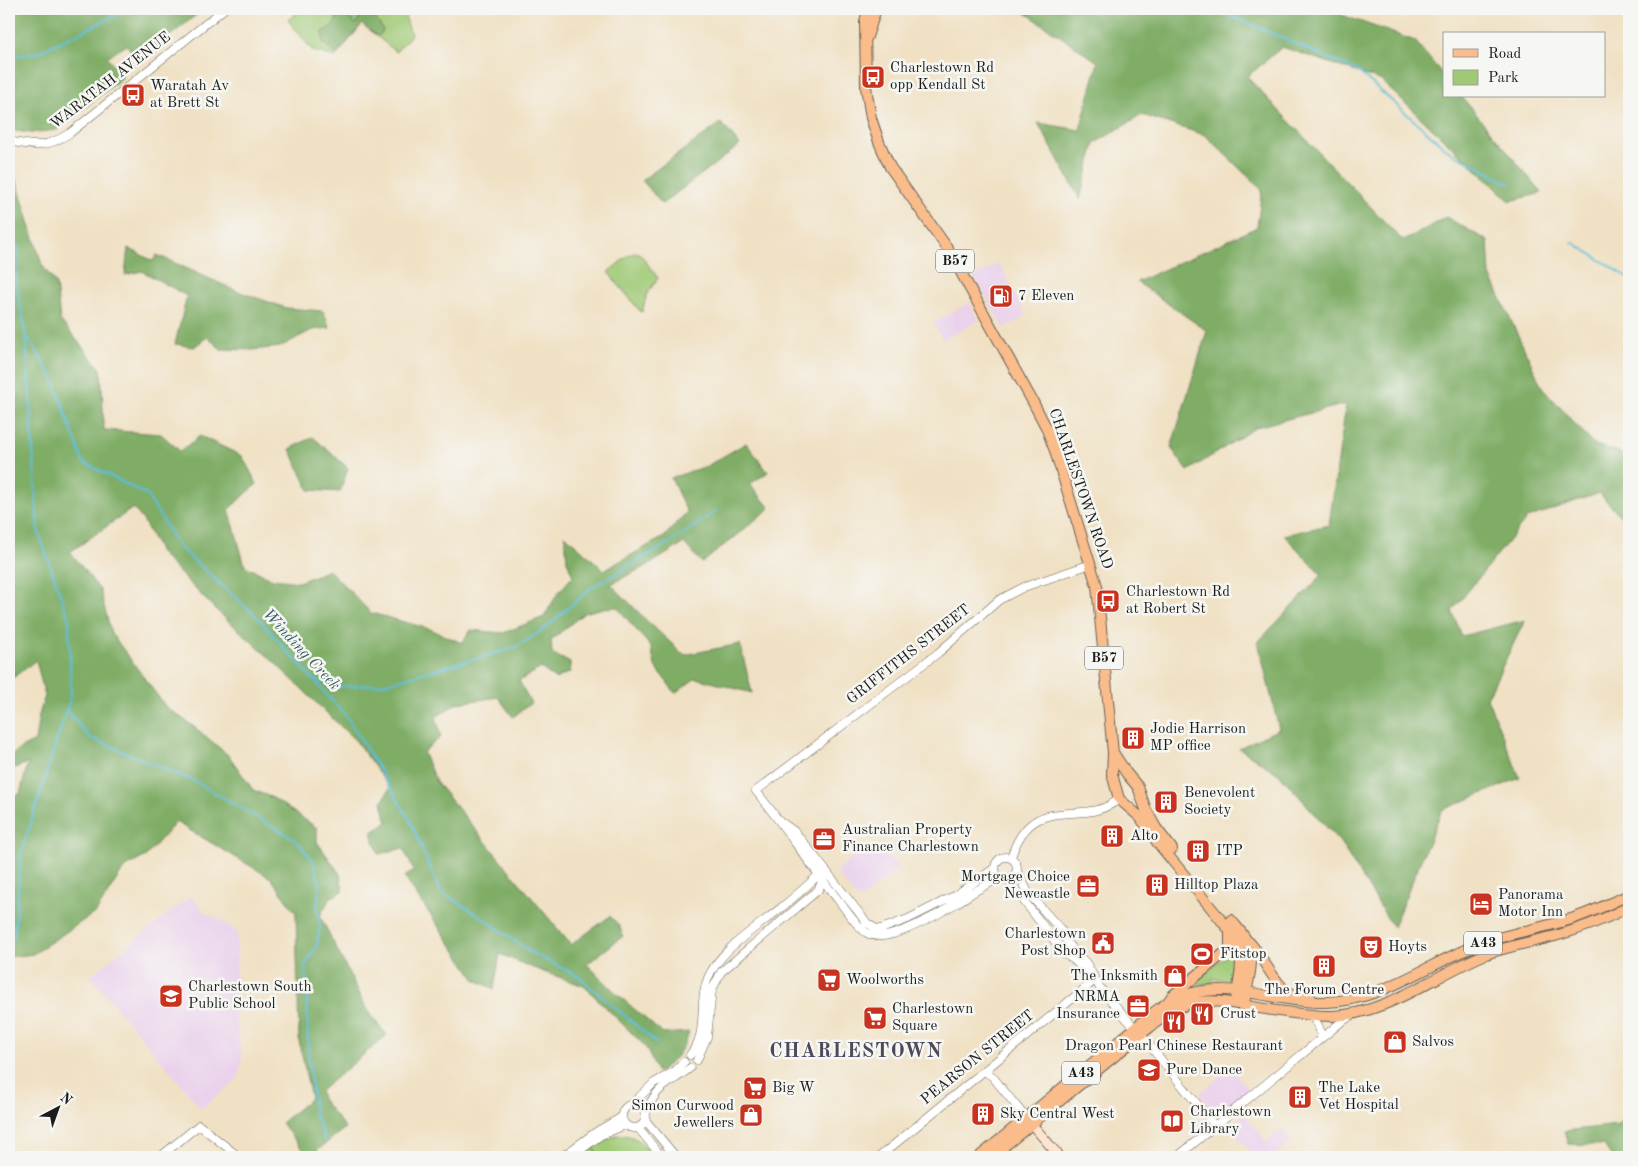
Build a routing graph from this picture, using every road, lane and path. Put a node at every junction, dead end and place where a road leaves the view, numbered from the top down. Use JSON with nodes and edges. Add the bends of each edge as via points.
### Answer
{"nodes":[{"id":1,"x":224,"y":9,"type":"edge"},
{"id":2,"x":868,"y":9,"type":"edge"},
{"id":3,"x":876,"y":9,"type":"edge"},
{"id":4,"x":866,"y":40,"type":"junction"},
{"id":5,"x":9,"y":141,"type":"edge"},
{"id":6,"x":1091,"y":564,"type":"junction"},
{"id":7,"x":1113,"y":753,"type":"junction"},
{"id":8,"x":1137,"y":789,"type":"junction"},
{"id":9,"x":1120,"y":797,"type":"junction"},
{"id":10,"x":779,"y":819,"type":"junction"},
{"id":11,"x":1011,"y":858,"type":"junction"},
{"id":12,"x":995,"y":868,"type":"junction"},
{"id":13,"x":826,"y":869,"type":"junction"},
{"id":14,"x":1017,"y":871,"type":"junction"},
{"id":15,"x":821,"y":878,"type":"junction"},
{"id":16,"x":1004,"y":878,"type":"junction"},
{"id":17,"x":1629,"y":894,"type":"edge"},
{"id":18,"x":1629,"y":907,"type":"edge"},
{"id":19,"x":1056,"y":926,"type":"junction"},
{"id":20,"x":1230,"y":930,"type":"junction"},
{"id":21,"x":1049,"y":931,"type":"junction"},
{"id":22,"x":1246,"y":939,"type":"junction"},
{"id":23,"x":1072,"y":948,"type":"junction"},
{"id":24,"x":1066,"y":954,"type":"junction"},
{"id":25,"x":1094,"y":980,"type":"junction"},
{"id":26,"x":1241,"y":992,"type":"junction"},
{"id":27,"x":1326,"y":1002,"type":"junction"},
{"id":28,"x":1167,"y":1003,"type":"junction"},
{"id":29,"x":1239,"y":1004,"type":"junction"},
{"id":30,"x":1355,"y":1014,"type":"junction"},
{"id":31,"x":1310,"y":1015,"type":"junction"},
{"id":32,"x":1138,"y":1031,"type":"junction"},
{"id":33,"x":1321,"y":1038,"type":"junction"},
{"id":34,"x":690,"y":1055,"type":"junction"},
{"id":35,"x":697,"y":1060,"type":"junction"},
{"id":36,"x":684,"y":1062,"type":"junction"},
{"id":37,"x":690,"y":1068,"type":"junction"},
{"id":38,"x":984,"y":1071,"type":"junction"},
{"id":39,"x":632,"y":1104,"type":"junction"},
{"id":40,"x":646,"y":1117,"type":"junction"},
{"id":41,"x":624,"y":1121,"type":"junction"},
{"id":42,"x":1029,"y":1121,"type":"junction"},
{"id":43,"x":1215,"y":1126,"type":"junction"},
{"id":44,"x":638,"y":1128,"type":"junction"},
{"id":45,"x":160,"y":1157,"type":"edge"},
{"id":46,"x":239,"y":1157,"type":"edge"},
{"id":47,"x":562,"y":1157,"type":"edge"},
{"id":48,"x":571,"y":1157,"type":"edge"},
{"id":49,"x":662,"y":1157,"type":"edge"},
{"id":50,"x":676,"y":1157,"type":"edge"},
{"id":51,"x":879,"y":1157,"type":"edge"},
{"id":52,"x":979,"y":1157,"type":"edge"},
{"id":53,"x":990,"y":1157,"type":"edge"},
{"id":54,"x":1060,"y":1157,"type":"edge"},
{"id":55,"x":1177,"y":1157,"type":"edge"}],
"edges":[{"from":1,"to":5,"type":"street","name":"WARATAH AVENUE","via":[[70,133],[48,145]]},
{"from":2,"to":4,"type":"main road","name":"CHARLESTOWN ROAD","number":"B57"},
{"from":3,"to":4,"type":"main road","name":"CHARLESTOWN ROAD","number":"B57"},
{"from":4,"to":6,"type":"main road","name":"CHARLESTOWN ROAD","number":"B57","via":[[869,111],[882,148],[898,179],[948,249],[1046,427]]},
{"from":6,"to":7,"type":"main road","name":"CHARLESTOWN ROAD","number":"B57","via":[[1099,594]]},
{"from":6,"to":10,"type":"street","name":"GRIFFITHS STREET","via":[[1024,587],[1000,600],[938,653],[756,791]]},
{"from":7,"to":8,"type":"main road","name":"CHARLESTOWN ROAD","number":"B57"},
{"from":7,"to":9,"type":"main road","name":"CHARLESTOWN ROAD","number":"B57","via":[[1112,774]]},
{"from":8,"to":9,"type":"main road","via":[[1138,798],[1132,803]]},
{"from":8,"to":9,"type":"main road","via":[[1132,782],[1124,782],[1118,787]]},
{"from":8,"to":22,"type":"main road","name":"CHARLESTOWN ROAD","number":"B57","via":[[1156,828]]},
{"from":9,"to":11,"type":"street","via":[[1099,809],[1053,814],[1039,819],[1019,838]]},
{"from":9,"to":20,"type":"main road","name":"CHARLESTOWN ROAD","number":"B57","via":[[1140,817]]},
{"from":10,"to":13,"type":"street","via":[[795,832]]},
{"from":10,"to":15,"type":"street"},
{"from":11,"to":12,"type":"street","via":[[1004,856],[998,859]]},
{"from":11,"to":14,"type":"street"},
{"from":12,"to":13,"type":"street","via":[[942,903],[881,929],[867,923]]},
{"from":12,"to":16,"type":"street","via":[[997,874]]},
{"from":13,"to":15,"type":"street"},
{"from":14,"to":16,"type":"street","via":[[1012,877]]},
{"from":14,"to":19,"type":"street","via":[[1029,894]]},
{"from":15,"to":16,"type":"street","via":[[861,927],[872,935],[882,936],[900,931]]},
{"from":15,"to":34,"type":"street","via":[[725,953],[716,964],[704,991],[698,1043]]},
{"from":15,"to":35,"type":"street","via":[[818,890],[731,961],[717,977],[712,990],[707,1037]]},
{"from":16,"to":21,"type":"street"},
{"from":17,"to":27,"type":"main road","number":"A43","via":[[1576,917],[1461,951],[1371,994]]},
{"from":18,"to":30,"type":"main road","number":"A43","via":[[1581,928],[1488,954],[1389,1003]]},
{"from":19,"to":21,"type":"street"},
{"from":19,"to":23,"type":"street"},
{"from":20,"to":26,"type":"main road","name":"CHARLESTOWN ROAD","number":"B57","via":[[1241,954]]},
{"from":20,"to":28,"type":"main road","via":[[1227,951]]},
{"from":21,"to":24,"type":"street"},
{"from":22,"to":26,"type":"main road","name":"CHARLESTOWN ROAD","number":"B57","via":[[1251,956]]},
{"from":22,"to":27,"type":"main road","via":[[1286,991]]},
{"from":23,"to":24,"type":"street"},
{"from":23,"to":25,"type":"street","via":[[1086,963]]},
{"from":24,"to":25,"type":"street"},
{"from":25,"to":32,"type":"street"},
{"from":25,"to":38,"type":"street","name":"PEARSON STREET"},
{"from":26,"to":27,"type":"main road","number":"A43"},
{"from":26,"to":28,"type":"main road","number":"A43","via":[[1197,992]]},
{"from":26,"to":29,"type":"main road","name":"CHARLESTOWN ROAD","number":"B57"},
{"from":28,"to":32,"type":"main road","number":"A43"},
{"from":29,"to":31,"type":"main road","number":"A43"},
{"from":29,"to":32,"type":"main road","number":"A43","via":[[1188,1004]]},
{"from":30,"to":31,"type":"main road","number":"A43"},
{"from":30,"to":33,"type":"street"},
{"from":31,"to":33,"type":"street","via":[[1318,1023]]},
{"from":32,"to":42,"type":"main road","number":"A43"},
{"from":32,"to":43,"type":"street"},
{"from":33,"to":43,"type":"street"},
{"from":34,"to":35,"type":"street"},
{"from":34,"to":36,"type":"street"},
{"from":35,"to":37,"type":"street","via":[[695,1067]]},
{"from":36,"to":37,"type":"street"},
{"from":36,"to":39,"type":"street","via":[[654,1083]]},
{"from":37,"to":40,"type":"street","via":[[660,1088]]},
{"from":38,"to":42,"type":"street","via":[[992,1076]]},
{"from":38,"to":51,"type":"street","name":"PEARSON STREET"},
{"from":39,"to":40,"type":"street","via":[[641,1106]]},
{"from":39,"to":41,"type":"street","via":[[625,1109]]},
{"from":40,"to":44,"type":"street"},
{"from":40,"to":50,"type":"street"},
{"from":41,"to":44,"type":"street","via":[[632,1128]]},
{"from":41,"to":47,"type":"street","via":[[596,1132]]},
{"from":41,"to":48,"type":"street"},
{"from":42,"to":52,"type":"main road","number":"A43"},
{"from":42,"to":53,"type":"main road","number":"A43"},
{"from":42,"to":54,"type":"main road"},
{"from":43,"to":55,"type":"street"},
{"from":44,"to":49,"type":"street"},
{"from":45,"to":46,"type":"street","via":[[199,1125]]}]}
